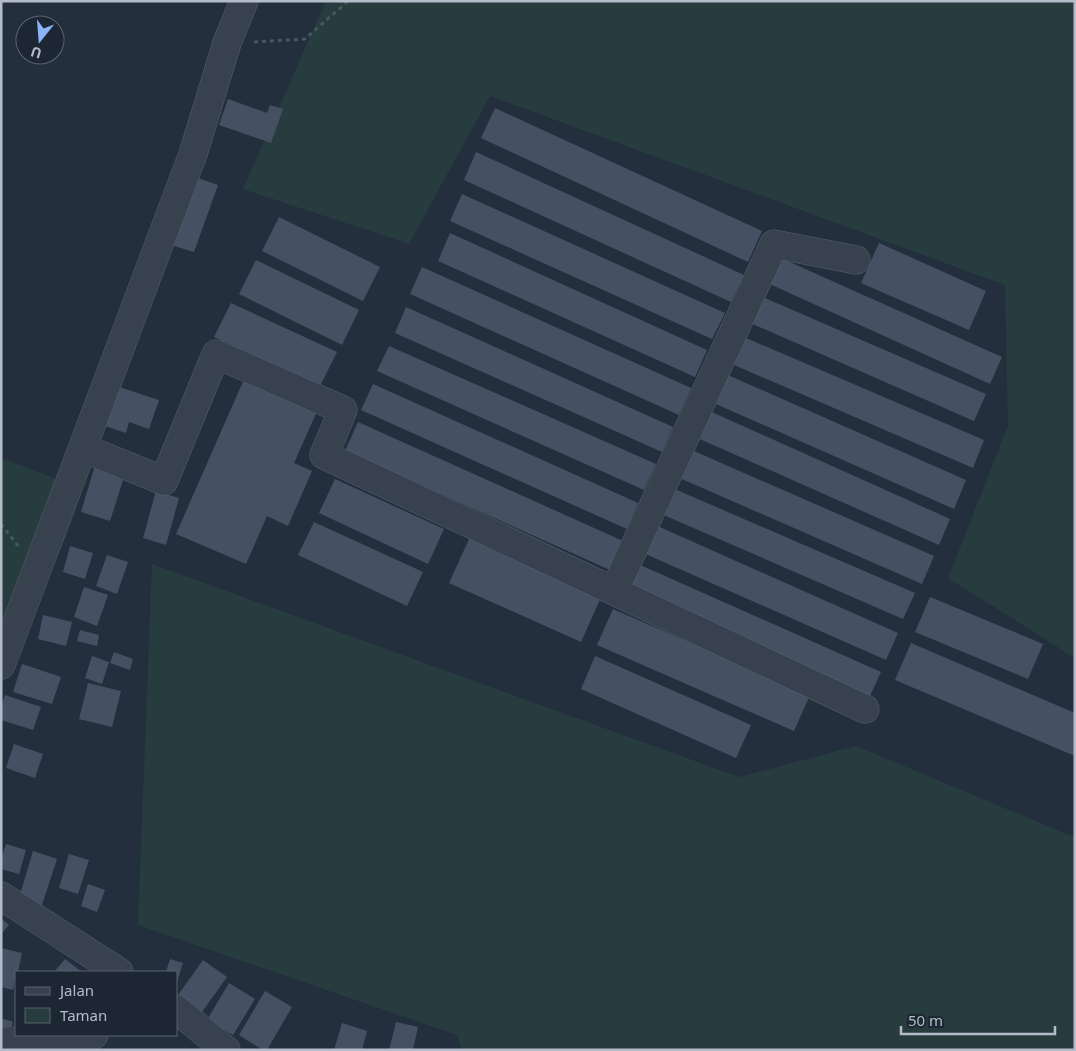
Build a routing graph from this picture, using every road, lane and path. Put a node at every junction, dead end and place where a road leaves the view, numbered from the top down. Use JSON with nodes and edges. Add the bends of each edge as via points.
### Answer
{"nodes":[{"id":1,"x":244,"y":1,"type":"edge"},
{"id":2,"x":348,"y":1,"type":"edge"},
{"id":3,"x":227,"y":43,"type":"junction"},
{"id":4,"x":856,"y":260,"type":"dead end"},
{"id":5,"x":83,"y":448,"type":"junction"},
{"id":6,"x":614,"y":592,"type":"junction"},
{"id":7,"x":1,"y":665,"type":"edge"},
{"id":8,"x":865,"y":709,"type":"dead end"},
{"id":9,"x":1,"y":896,"type":"edge"},
{"id":10,"x":117,"y":971,"type":"edge"},
{"id":11,"x":178,"y":1011,"type":"edge"},
{"id":12,"x":91,"y":1036,"type":"edge"},
{"id":13,"x":1,"y":1043,"type":"edge"},
{"id":14,"x":213,"y":1045,"type":"edge"}],
"edges":[{"from":1,"to":3,"type":"street"},
{"from":2,"to":3,"type":"path","via":[[305,40]]},
{"from":3,"to":5,"type":"street","via":[[193,154]]},
{"from":4,"to":6,"type":"street","via":[[774,244]]},
{"from":5,"to":6,"type":"street","via":[[164,481],[216,354],[343,410],[324,455]]},
{"from":5,"to":7,"type":"street"},
{"from":6,"to":8,"type":"street"},
{"from":9,"to":10,"type":"street"},
{"from":11,"to":14,"type":"street"},
{"from":12,"to":13,"type":"street","via":[[64,1044]]}]}
